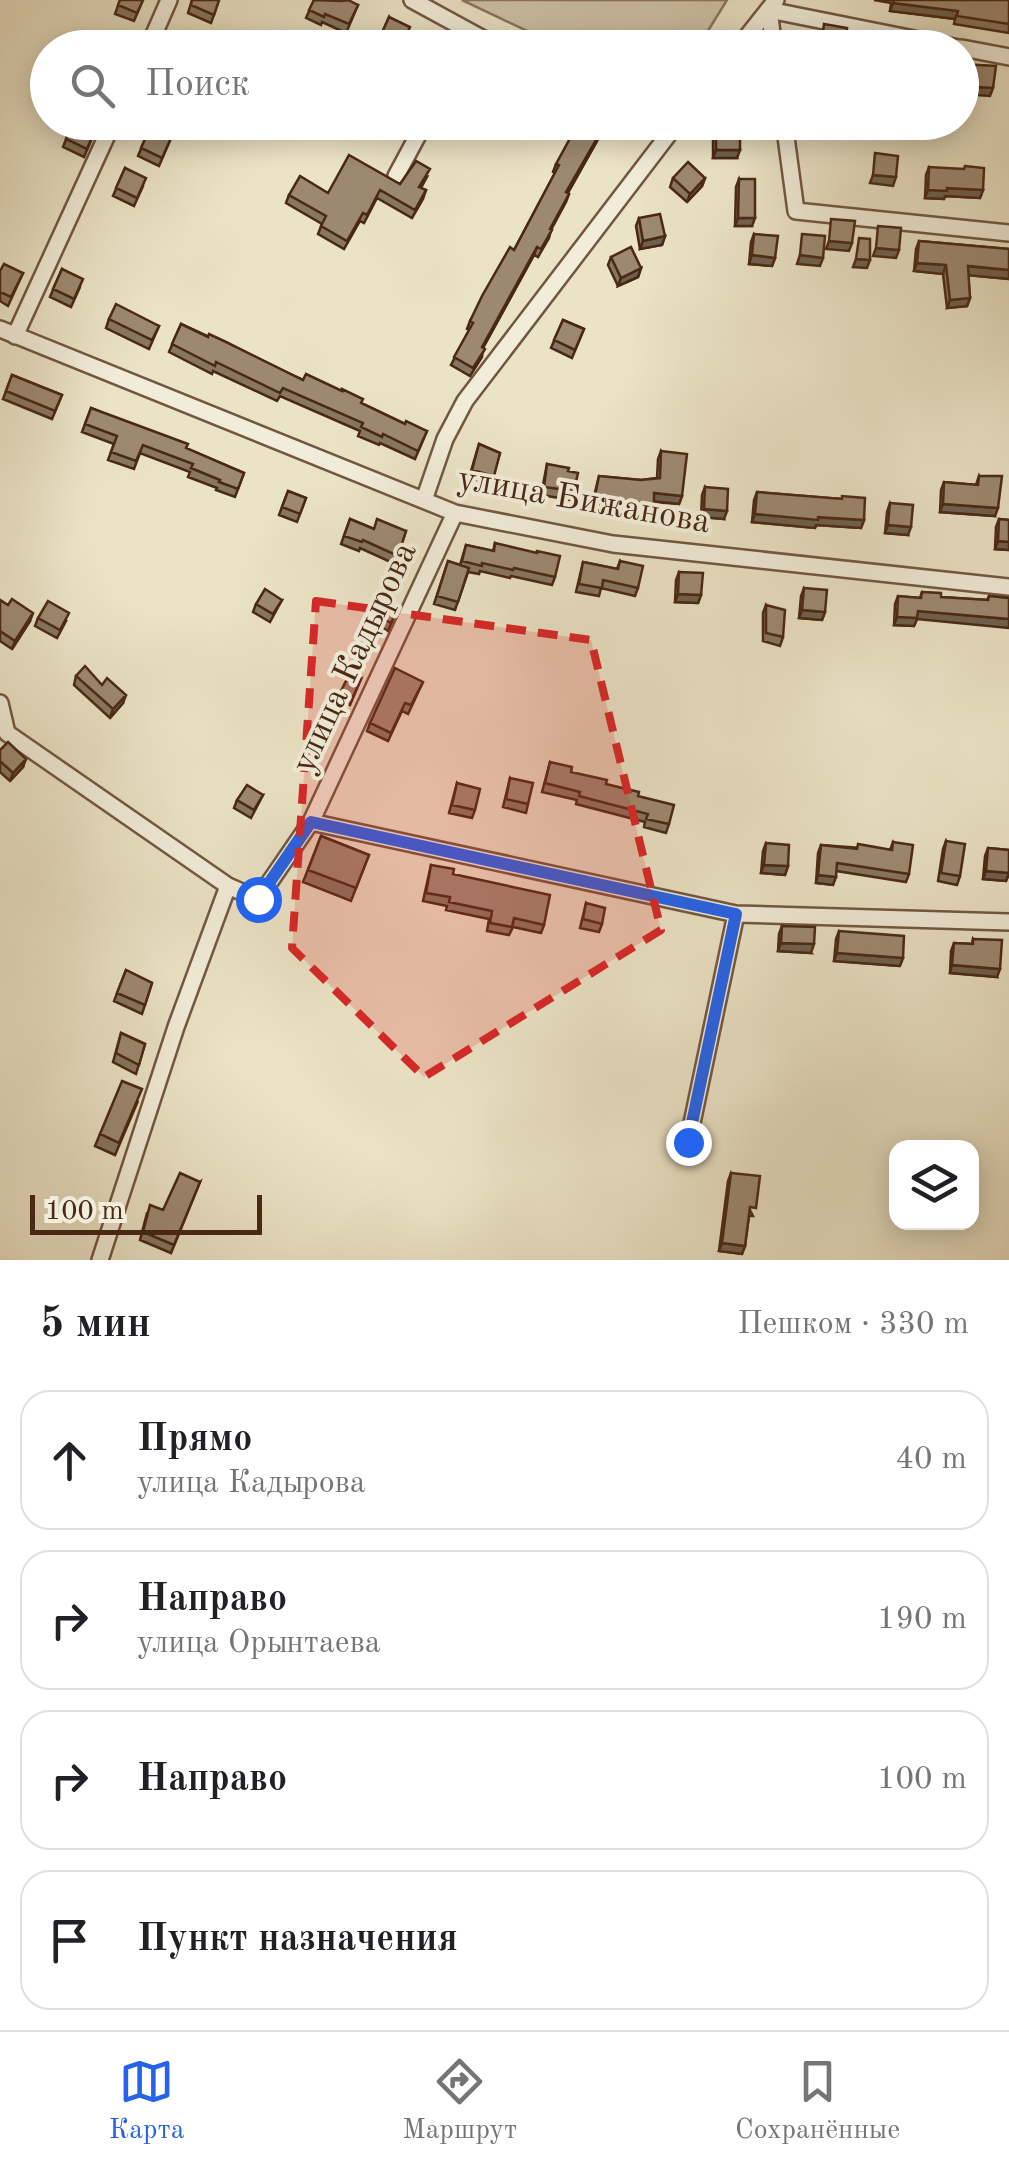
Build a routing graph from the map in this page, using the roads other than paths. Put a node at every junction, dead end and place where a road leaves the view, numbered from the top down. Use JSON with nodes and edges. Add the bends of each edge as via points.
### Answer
{"nodes":[{"id":1,"x":169,"y":0,"type":"edge"},
{"id":2,"x":412,"y":0,"type":"edge"},
{"id":3,"x":772,"y":5,"type":"edge"},
{"id":4,"x":156,"y":30,"type":"edge"},
{"id":5,"x":454,"y":30,"type":"edge"},
{"id":6,"x":752,"y":30,"type":"edge"},
{"id":7,"x":773,"y":30,"type":"edge"},
{"id":8,"x":881,"y":30,"type":"edge"},
{"id":9,"x":979,"y":51,"type":"edge"},
{"id":10,"x":1009,"y":57,"type":"edge"},
{"id":11,"x":104,"y":140,"type":"edge"},
{"id":12,"x":415,"y":140,"type":"edge"},
{"id":13,"x":665,"y":140,"type":"edge"},
{"id":14,"x":786,"y":140,"type":"edge"},
{"id":15,"x":396,"y":176,"type":"edge"},
{"id":16,"x":1009,"y":233,"type":"edge"},
{"id":17,"x":7,"y":332,"type":"edge"},
{"id":18,"x":424,"y":500,"type":"junction"},
{"id":19,"x":455,"y":513,"type":"junction"},
{"id":20,"x":1009,"y":587,"type":"edge"},
{"id":21,"x":0,"y":702,"type":"edge"},
{"id":22,"x":311,"y":822,"type":"junction"},
{"id":23,"x":228,"y":886,"type":"junction"},
{"id":24,"x":736,"y":914,"type":"junction"},
{"id":25,"x":1009,"y":922,"type":"edge"},
{"id":26,"x":688,"y":1142,"type":"dead end"},
{"id":27,"x":100,"y":1260,"type":"edge"}],
"edges":[{"from":1,"to":4,"type":"street"},
{"from":2,"to":5,"type":"street"},
{"from":3,"to":6,"type":"street"},
{"from":3,"to":7,"type":"street"},
{"from":3,"to":8,"type":"street"},
{"from":9,"to":10,"type":"street"},
{"from":11,"to":17,"type":"street"},
{"from":12,"to":15,"type":"street"},
{"from":13,"to":18,"type":"street","name":"улица Кадырова","via":[[465,402]]},
{"from":14,"to":16,"type":"street","via":[[796,211]]},
{"from":17,"to":18,"type":"street","name":"улица Бижанова"},
{"from":18,"to":19,"type":"street","name":"улица Бижанова"},
{"from":19,"to":20,"type":"street","name":"улица Бижанова","via":[[613,544]]},
{"from":19,"to":22,"type":"street","name":"улица Кадырова"},
{"from":21,"to":23,"type":"street","via":[[7,733]]},
{"from":22,"to":23,"type":"street","name":"улица Кадырова","via":[[258,899]]},
{"from":22,"to":24,"type":"street"},
{"from":23,"to":27,"type":"street"},
{"from":24,"to":25,"type":"street"},
{"from":24,"to":26,"type":"street"}]}
